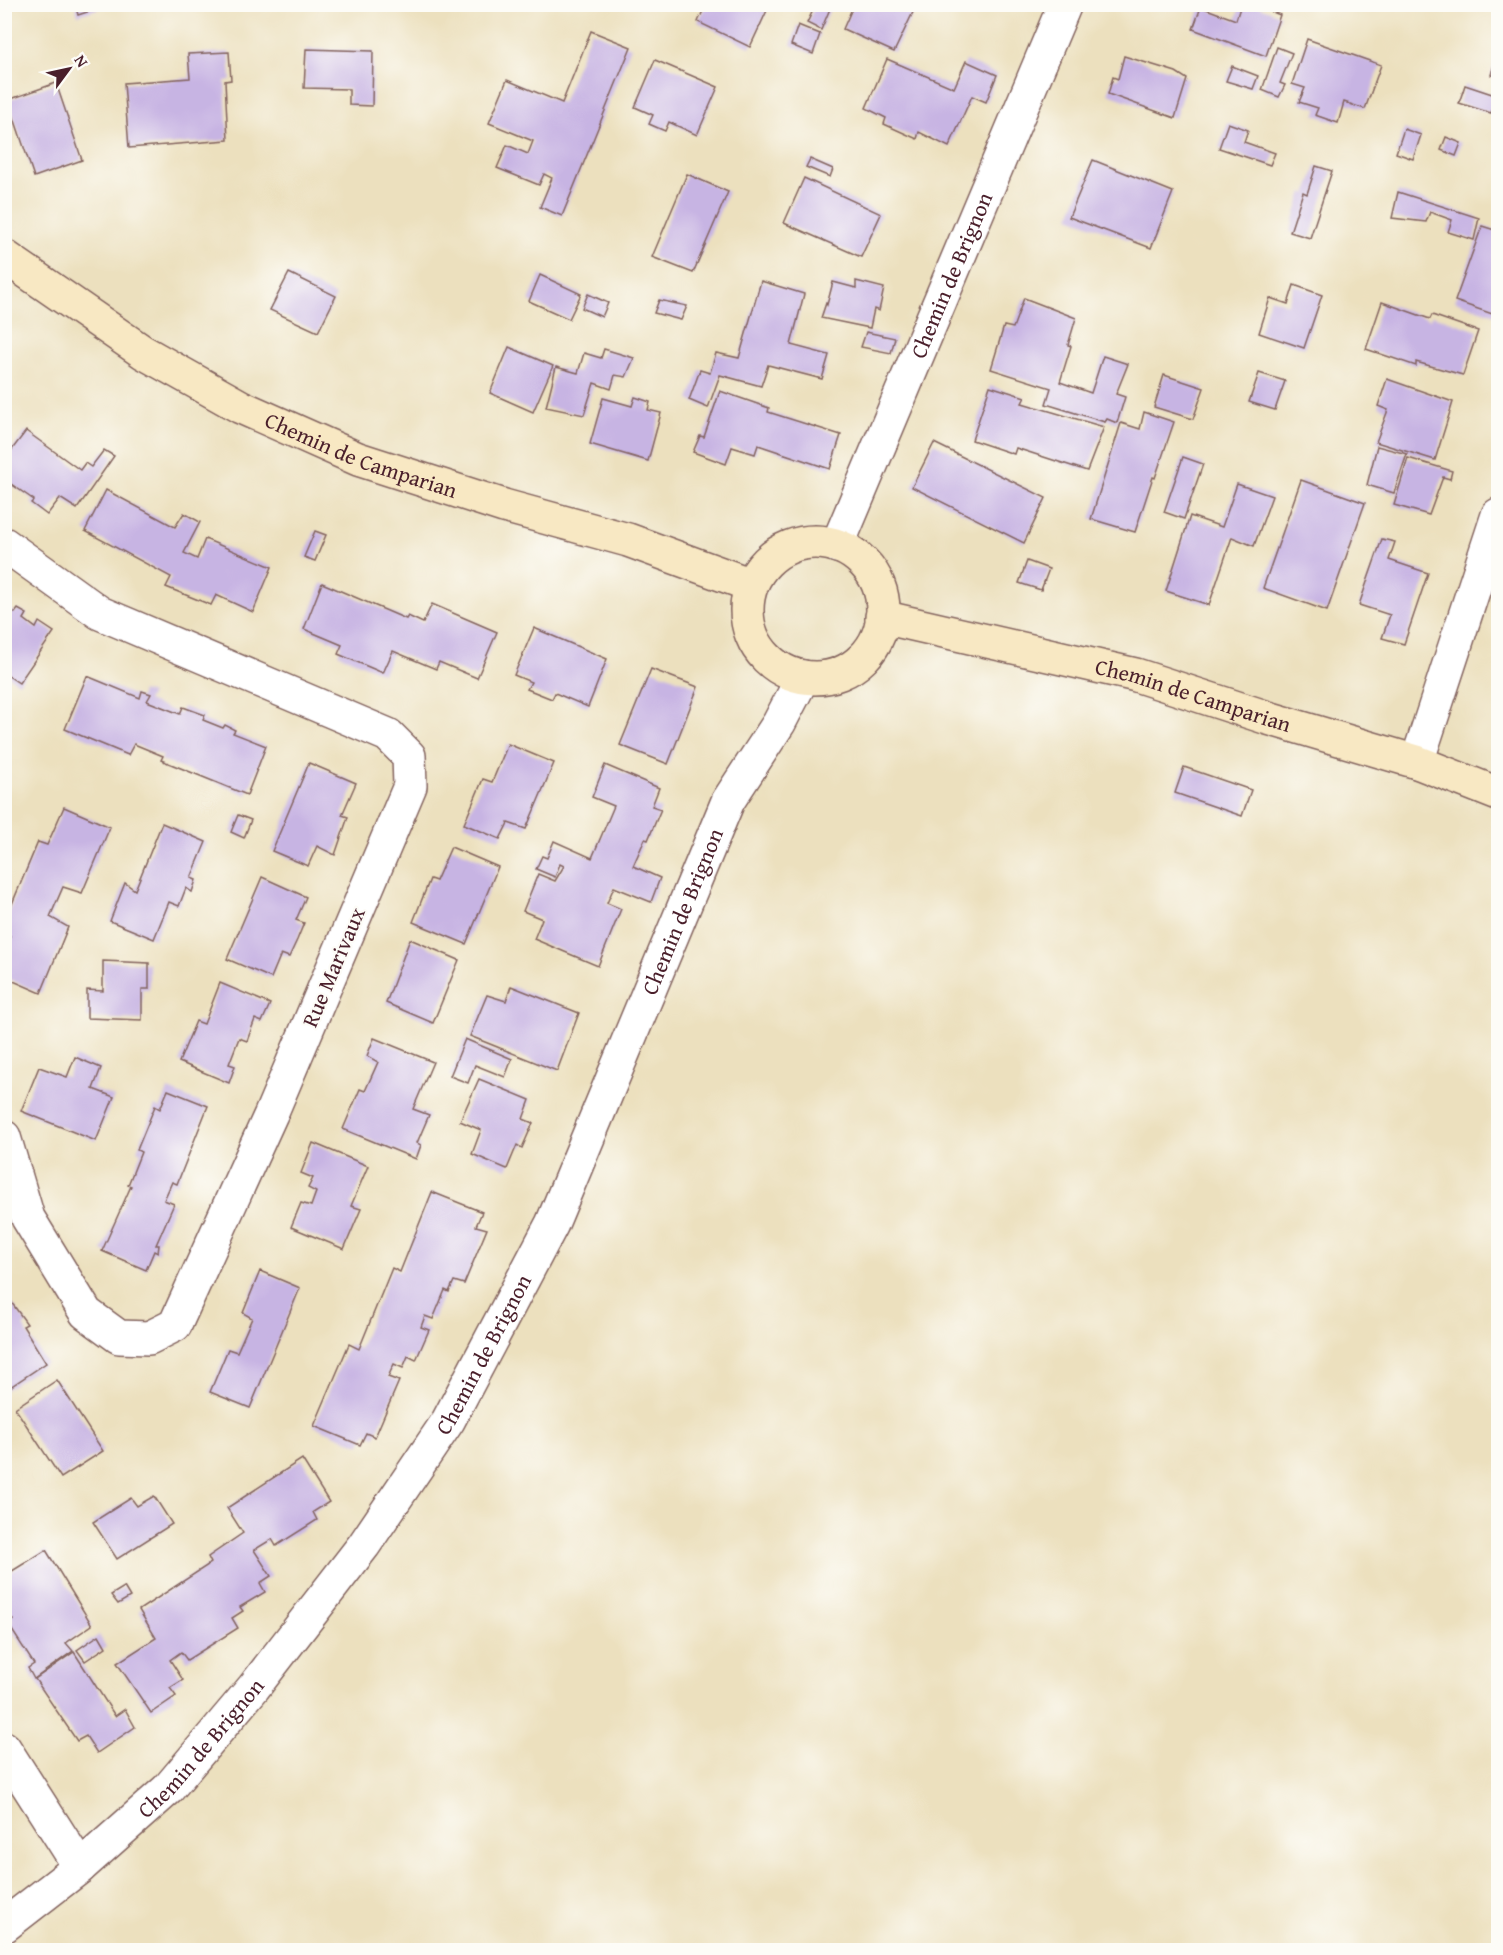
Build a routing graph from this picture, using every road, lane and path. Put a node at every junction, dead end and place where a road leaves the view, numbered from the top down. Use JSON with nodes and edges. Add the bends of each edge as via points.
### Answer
{"nodes":[{"id":1,"x":1065,"y":4,"type":"edge"},
{"id":2,"x":4,"y":256,"type":"edge"},
{"id":3,"x":1498,"y":515,"type":"edge"},
{"id":4,"x":4,"y":544,"type":"edge"},
{"id":5,"x":837,"y":546,"type":"junction"},
{"id":6,"x":751,"y":585,"type":"junction"},
{"id":7,"x":882,"y":617,"type":"junction"},
{"id":8,"x":803,"y":677,"type":"junction"},
{"id":9,"x":1417,"y":762,"type":"junction"},
{"id":10,"x":1498,"y":794,"type":"edge"},
{"id":11,"x":4,"y":1137,"type":"edge"},
{"id":12,"x":4,"y":1748,"type":"edge"},
{"id":13,"x":80,"y":1867,"type":"junction"},
{"id":14,"x":4,"y":1926,"type":"edge"}],
"edges":[{"from":1,"to":5,"type":"street","name":"Chemin de Brignon"},
{"from":2,"to":6,"type":"main road","name":"Chemin de Camparian","via":[[143,352],[241,407],[358,459],[504,506],[628,540]]},
{"from":3,"to":9,"type":"street"},
{"from":4,"to":11,"type":"street","name":"Rue Marivaux","via":[[100,613],[388,735],[409,756],[410,786],[271,1114],[175,1325],[149,1338],[119,1337],[86,1313],[28,1218]]},
{"from":5,"to":6,"type":"main road","via":[[817,542],[796,544],[777,553]]},
{"from":5,"to":7,"type":"main road","via":[[857,557],[872,573],[881,594]]},
{"from":6,"to":8,"type":"main road","via":[[748,624],[755,643],[767,659]]},
{"from":7,"to":8,"type":"main road","via":[[877,638],[864,657],[847,670],[825,677]]},
{"from":7,"to":9,"type":"main road","name":"Chemin de Camparian","via":[[1136,675]]},
{"from":8,"to":13,"type":"street","name":"Chemin de Brignon","via":[[779,723],[728,801],[552,1224],[448,1421],[364,1545],[254,1687],[168,1789]]},
{"from":9,"to":10,"type":"main road","name":"Chemin de Camparian"},
{"from":12,"to":13,"type":"street"},
{"from":13,"to":14,"type":"street","name":"Chemin de Brignon"}]}
